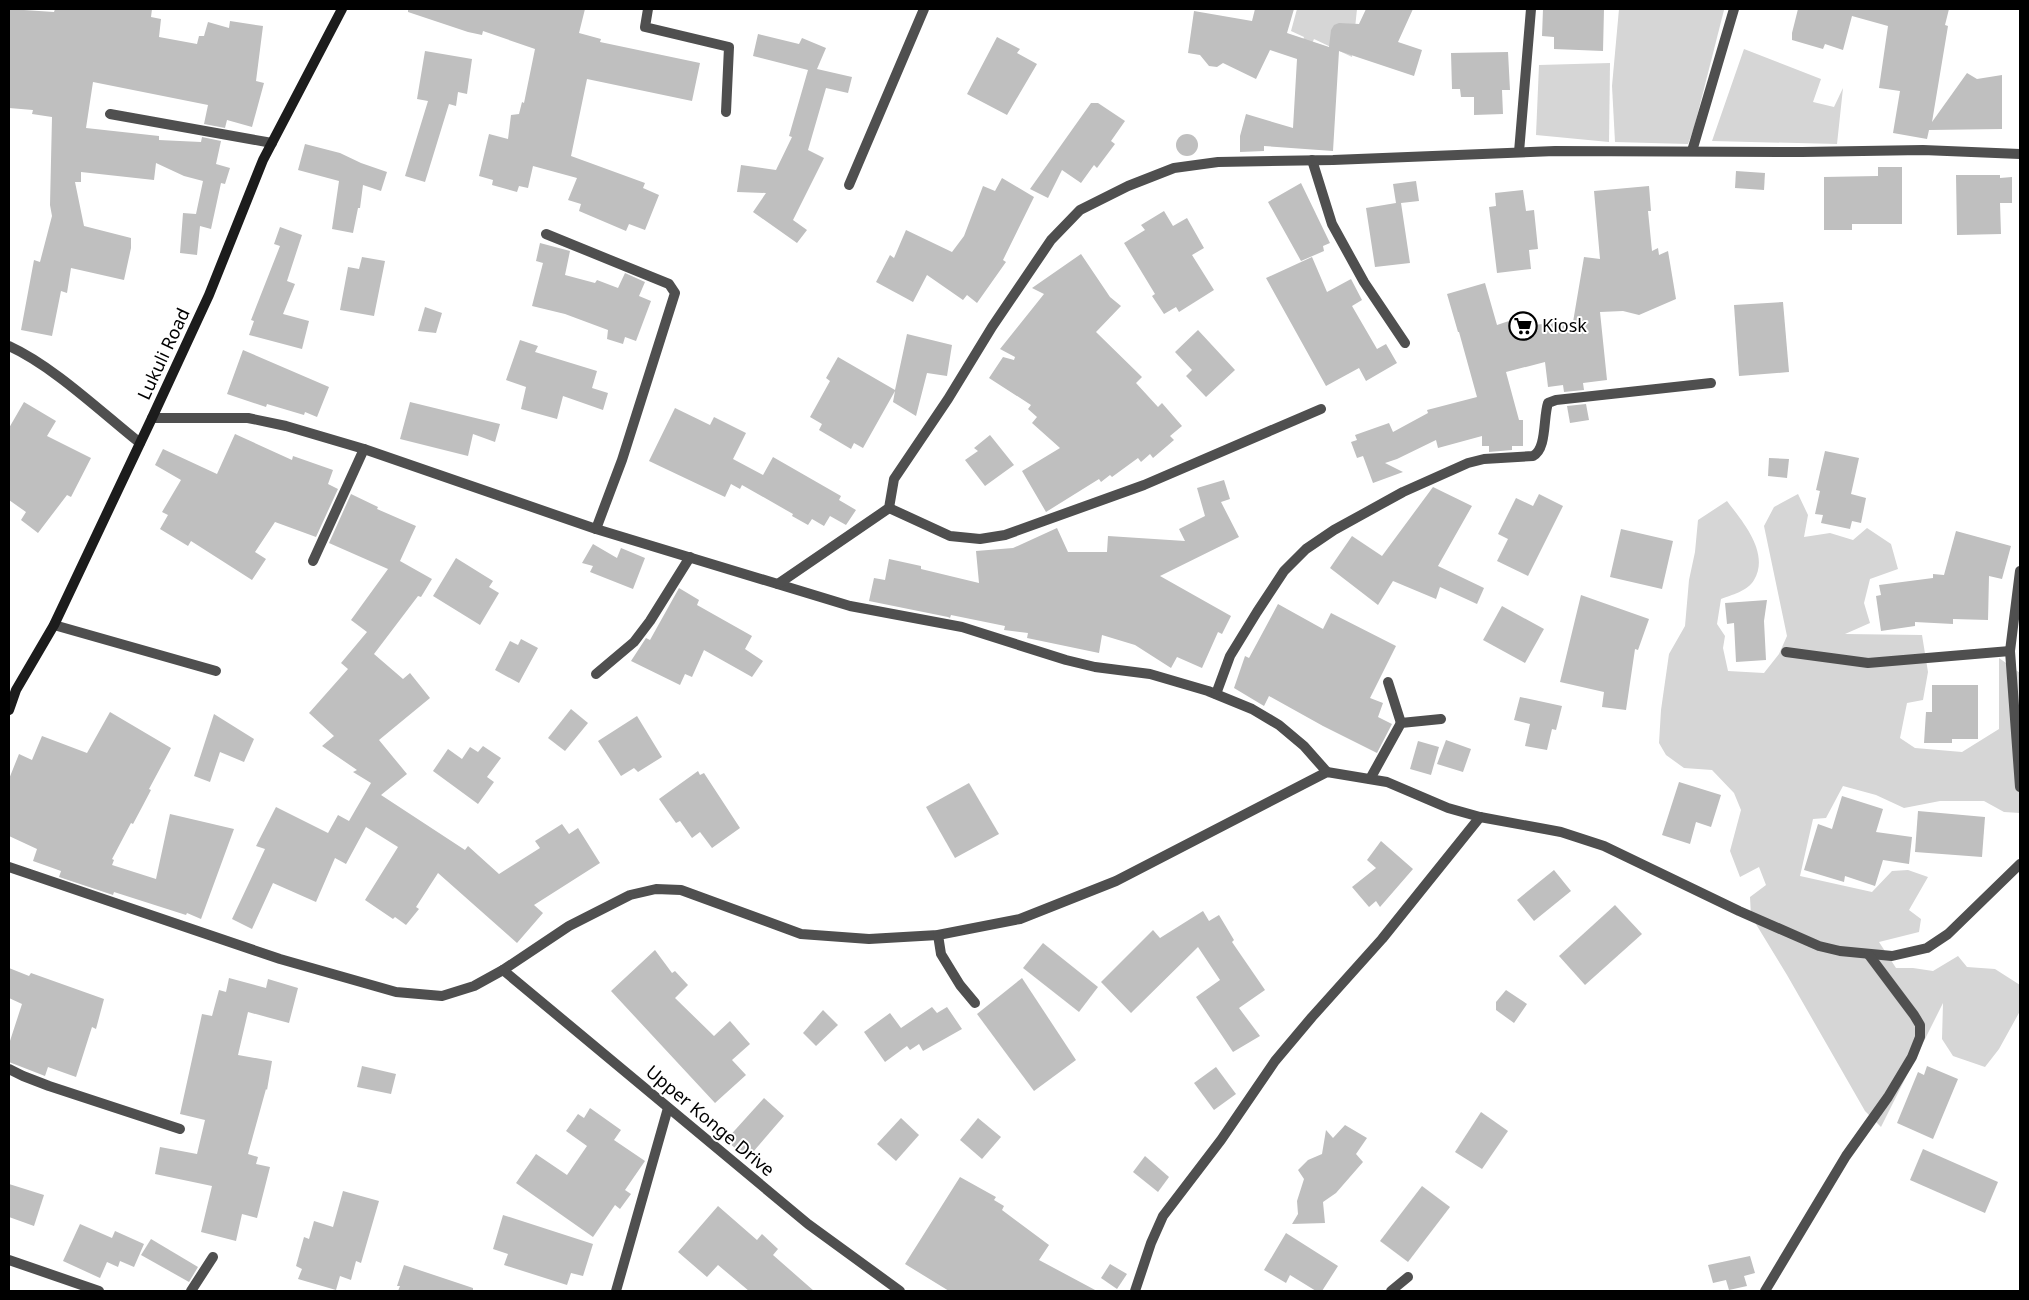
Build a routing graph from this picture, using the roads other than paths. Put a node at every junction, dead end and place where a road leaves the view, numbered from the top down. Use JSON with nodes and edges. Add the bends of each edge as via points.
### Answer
{"nodes":[{"id":1,"x":342,"y":9,"type":"edge"},
{"id":2,"x":648,"y":9,"type":"edge"},
{"id":3,"x":924,"y":9,"type":"edge"},
{"id":4,"x":1531,"y":9,"type":"edge"},
{"id":5,"x":1734,"y":9,"type":"edge"},
{"id":6,"x":726,"y":112,"type":"dead end"},
{"id":7,"x":110,"y":114,"type":"dead end"},
{"id":8,"x":272,"y":143,"type":"junction"},
{"id":9,"x":1692,"y":151,"type":"junction"},
{"id":10,"x":1519,"y":152,"type":"junction"},
{"id":11,"x":2020,"y":154,"type":"edge"},
{"id":12,"x":1312,"y":160,"type":"junction"},
{"id":13,"x":849,"y":185,"type":"dead end"},
{"id":14,"x":546,"y":234,"type":"dead end"},
{"id":15,"x":1405,"y":343,"type":"dead end"},
{"id":16,"x":9,"y":346,"type":"edge"},
{"id":17,"x":1711,"y":383,"type":"dead end"},
{"id":18,"x":1322,"y":409,"type":"dead end"},
{"id":19,"x":152,"y":418,"type":"junction"},
{"id":20,"x":140,"y":443,"type":"junction"},
{"id":21,"x":364,"y":449,"type":"junction"},
{"id":22,"x":889,"y":508,"type":"junction"},
{"id":23,"x":596,"y":529,"type":"junction"},
{"id":24,"x":690,"y":557,"type":"junction"},
{"id":25,"x":313,"y":561,"type":"dead end"},
{"id":26,"x":2020,"y":571,"type":"edge"},
{"id":27,"x":778,"y":584,"type":"junction"},
{"id":28,"x":54,"y":625,"type":"junction"},
{"id":29,"x":1786,"y":652,"type":"dead end"},
{"id":30,"x":2010,"y":652,"type":"junction"},
{"id":31,"x":216,"y":671,"type":"dead end"},
{"id":32,"x":596,"y":674,"type":"dead end"},
{"id":33,"x":1388,"y":682,"type":"dead end"},
{"id":34,"x":12,"y":689,"type":"edge"},
{"id":35,"x":1216,"y":694,"type":"junction"},
{"id":36,"x":9,"y":710,"type":"edge"},
{"id":37,"x":1441,"y":719,"type":"dead end"},
{"id":38,"x":1401,"y":723,"type":"junction"},
{"id":39,"x":1327,"y":772,"type":"junction"},
{"id":40,"x":1370,"y":779,"type":"junction"},
{"id":41,"x":2020,"y":787,"type":"edge"},
{"id":42,"x":1480,"y":817,"type":"junction"},
{"id":43,"x":2020,"y":864,"type":"edge"},
{"id":44,"x":9,"y":867,"type":"edge"},
{"id":45,"x":938,"y":935,"type":"junction"},
{"id":46,"x":1869,"y":955,"type":"junction"},
{"id":47,"x":504,"y":970,"type":"junction"},
{"id":48,"x":975,"y":1003,"type":"dead end"},
{"id":49,"x":9,"y":1069,"type":"edge"},
{"id":50,"x":668,"y":1108,"type":"junction"},
{"id":51,"x":180,"y":1129,"type":"dead end"},
{"id":52,"x":213,"y":1257,"type":"dead end"},
{"id":53,"x":9,"y":1260,"type":"edge"},
{"id":54,"x":1408,"y":1276,"type":"dead end"},
{"id":55,"x":99,"y":1291,"type":"edge"},
{"id":56,"x":191,"y":1291,"type":"edge"},
{"id":57,"x":616,"y":1291,"type":"edge"},
{"id":58,"x":900,"y":1291,"type":"edge"},
{"id":59,"x":1135,"y":1291,"type":"edge"},
{"id":60,"x":1391,"y":1291,"type":"edge"},
{"id":61,"x":1765,"y":1291,"type":"edge"}],
"edges":[{"from":1,"to":8,"type":"street","name":"Lukuli Road"},
{"from":2,"to":6,"type":"street","via":[[645,27],[729,47]]},
{"from":3,"to":13,"type":"street"},
{"from":4,"to":10,"type":"street"},
{"from":5,"to":9,"type":"street"},
{"from":7,"to":8,"type":"street"},
{"from":8,"to":19,"type":"street","name":"Lukuli Road","via":[[209,295]]},
{"from":9,"to":10,"type":"street"},
{"from":9,"to":11,"type":"street","via":[[1923,150]]},
{"from":10,"to":12,"type":"street"},
{"from":12,"to":15,"type":"street","via":[[1332,224],[1364,282]]},
{"from":12,"to":22,"type":"street","via":[[1218,162],[1174,168],[1080,210],[1051,240],[894,479]]},
{"from":14,"to":23,"type":"street","via":[[669,284],[675,292],[622,460]]},
{"from":16,"to":20,"type":"street","via":[[53,374]]},
{"from":17,"to":35,"type":"street","via":[[1548,403],[1538,454],[1468,463],[1403,492],[1334,530],[1306,549],[1284,571],[1230,656]]},
{"from":18,"to":22,"type":"street","via":[[1144,485],[1005,535],[980,539],[950,536]]},
{"from":19,"to":20,"type":"street","name":"Lukuli Road"},
{"from":19,"to":21,"type":"street","via":[[248,418]]},
{"from":20,"to":28,"type":"street","name":"Lukuli Road"},
{"from":21,"to":23,"type":"street"},
{"from":21,"to":25,"type":"street"},
{"from":22,"to":27,"type":"street"},
{"from":23,"to":24,"type":"street"},
{"from":24,"to":27,"type":"street"},
{"from":24,"to":32,"type":"street","via":[[634,642]]},
{"from":26,"to":30,"type":"street"},
{"from":27,"to":35,"type":"street","via":[[850,606],[962,627],[1066,660],[1150,674]]},
{"from":28,"to":31,"type":"street"},
{"from":28,"to":34,"type":"street","name":"Lukuli Road"},
{"from":29,"to":30,"type":"street","via":[[1868,663]]},
{"from":30,"to":41,"type":"street"},
{"from":33,"to":38,"type":"street"},
{"from":34,"to":36,"type":"street","name":"Lukuli Road"},
{"from":35,"to":39,"type":"street","via":[[1279,725]]},
{"from":37,"to":38,"type":"street"},
{"from":38,"to":40,"type":"street"},
{"from":39,"to":40,"type":"street"},
{"from":39,"to":45,"type":"street","via":[[1116,881],[1020,919]]},
{"from":40,"to":42,"type":"street","via":[[1387,782],[1448,808]]},
{"from":42,"to":46,"type":"street","via":[[1561,832],[1604,846],[1714,900],[1819,946]]},
{"from":42,"to":59,"type":"street","via":[[1382,939],[1275,1061],[1163,1216]]},
{"from":43,"to":46,"type":"street","via":[[1948,934],[1927,948],[1892,956]]},
{"from":44,"to":47,"type":"street","via":[[280,959],[396,992],[442,996],[474,986]]},
{"from":45,"to":47,"type":"street","via":[[869,939],[801,934],[681,890],[656,889],[630,895],[569,926]]},
{"from":45,"to":48,"type":"street","via":[[941,954]]},
{"from":46,"to":61,"type":"street","via":[[1914,1015],[1920,1025],[1920,1037],[1912,1058],[1846,1156]]},
{"from":47,"to":50,"type":"street","name":"Upper Konge Drive"},
{"from":49,"to":51,"type":"street","via":[[49,1086]]},
{"from":50,"to":57,"type":"street"},
{"from":50,"to":58,"type":"street","name":"Upper Konge Drive","via":[[808,1224]]},
{"from":52,"to":56,"type":"street"},
{"from":53,"to":55,"type":"street"},
{"from":54,"to":60,"type":"street"}]}
